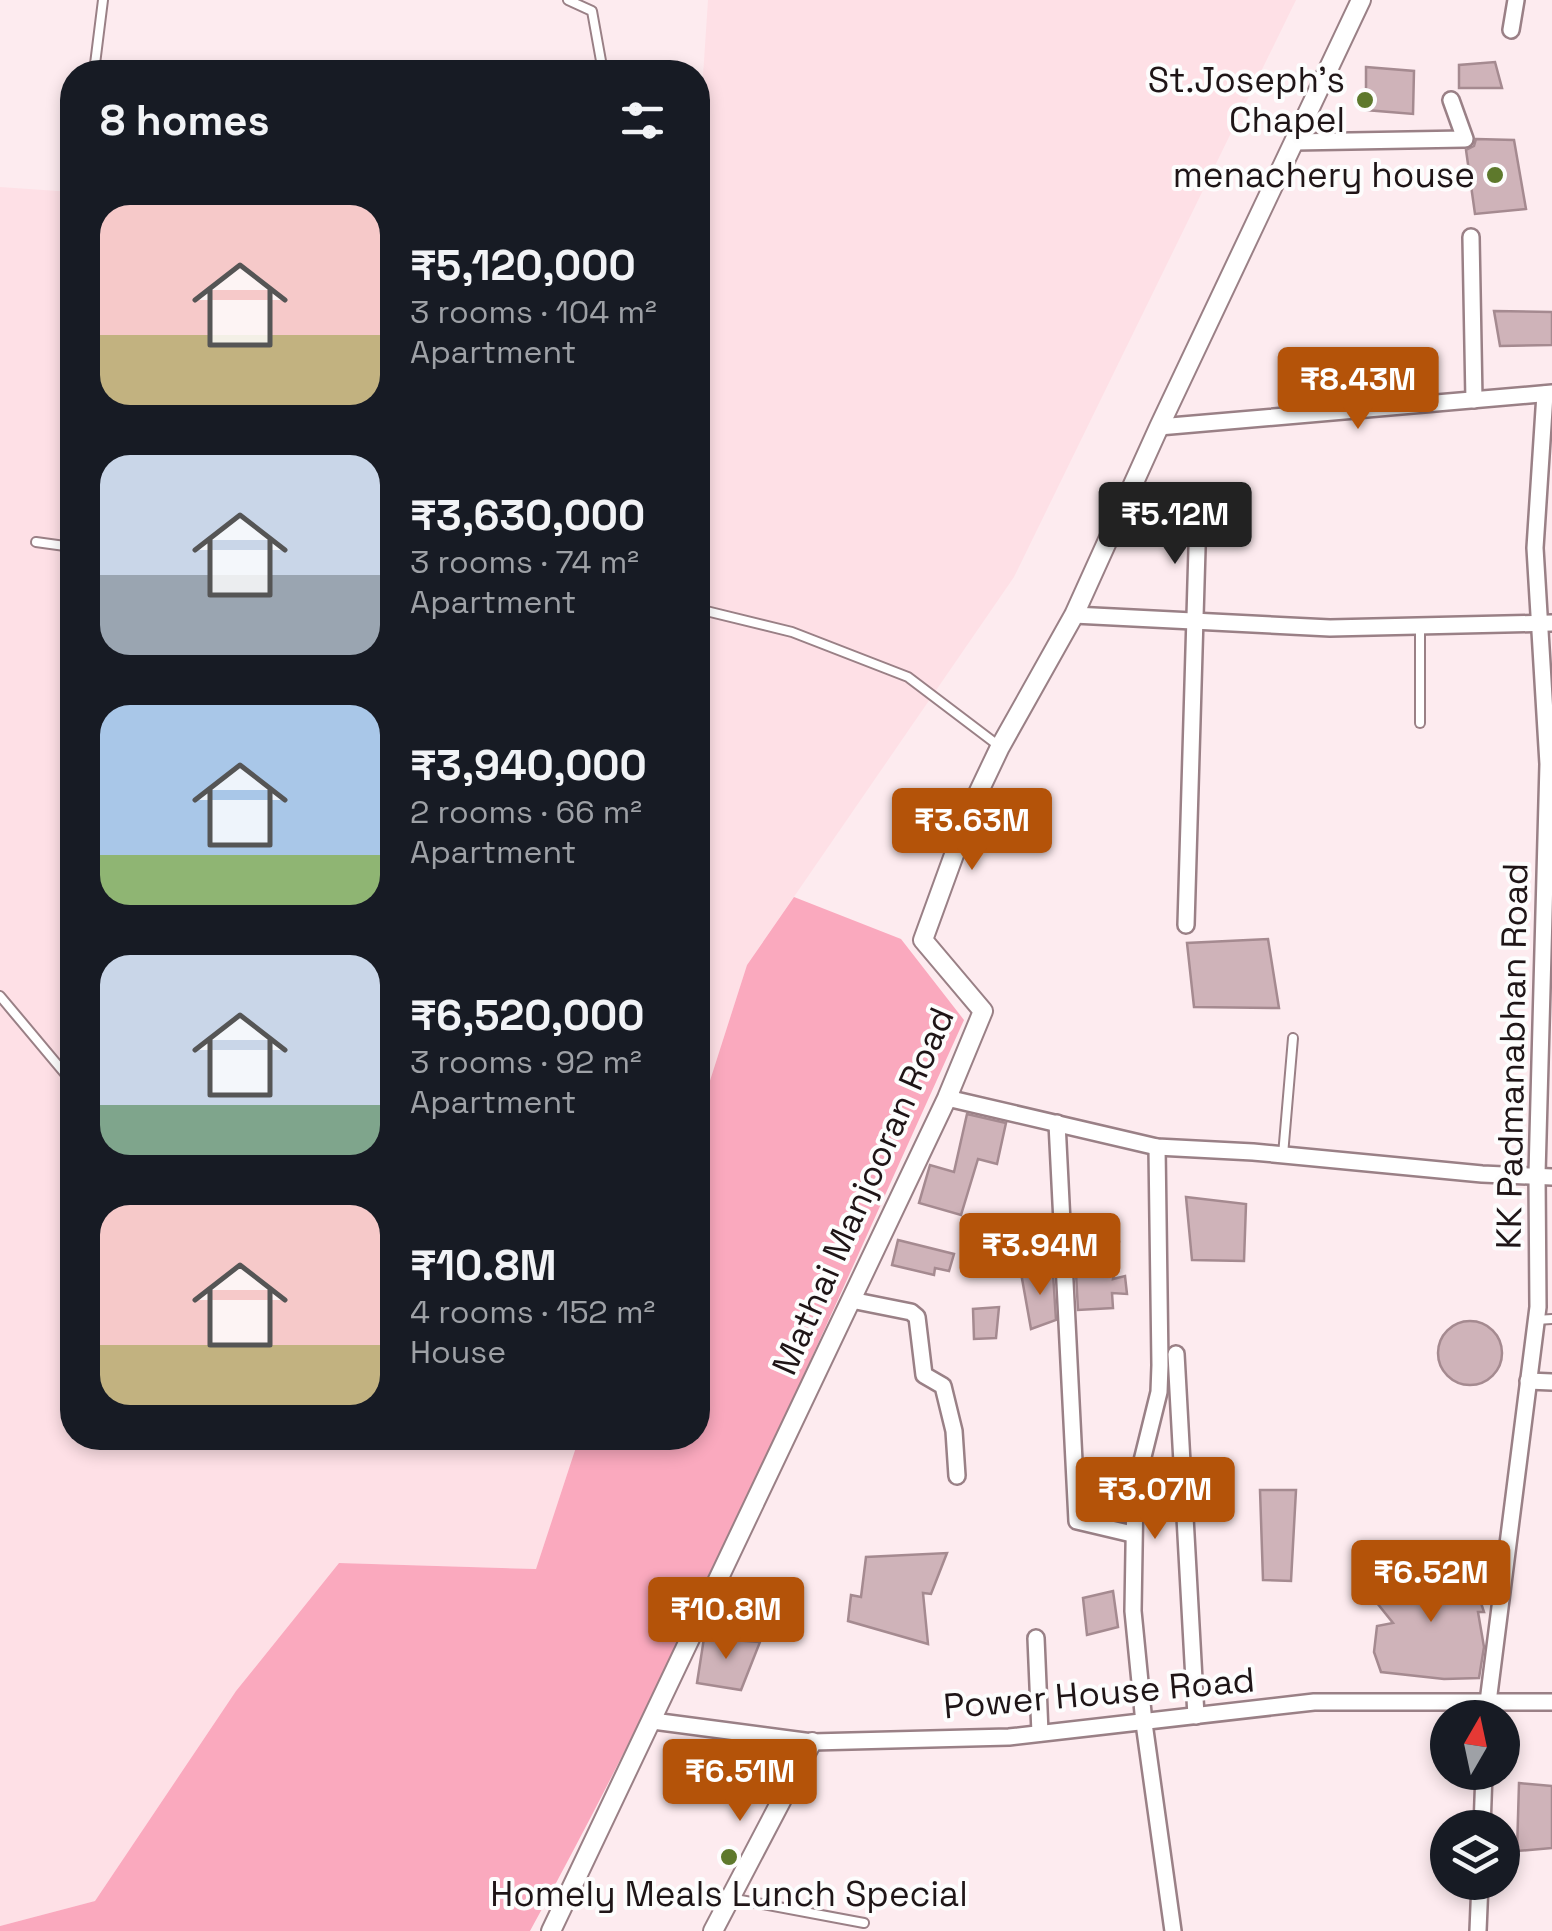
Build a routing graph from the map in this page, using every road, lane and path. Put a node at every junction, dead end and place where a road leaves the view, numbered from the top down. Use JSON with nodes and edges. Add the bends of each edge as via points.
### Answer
{"nodes":[{"id":1,"x":104,"y":0,"type":"edge"},
{"id":2,"x":568,"y":0,"type":"edge"},
{"id":3,"x":1361,"y":0,"type":"edge"},
{"id":4,"x":1516,"y":0,"type":"edge"},
{"id":5,"x":1511,"y":30,"type":"dead end"},
{"id":6,"x":96,"y":60,"type":"edge"},
{"id":7,"x":601,"y":60,"type":"edge"},
{"id":8,"x":1451,"y":100,"type":"dead end"},
{"id":9,"x":1294,"y":142,"type":"junction"},
{"id":10,"x":1471,"y":238,"type":"dead end"},
{"id":11,"x":1549,"y":393,"type":"edge"},
{"id":12,"x":1474,"y":400,"type":"junction"},
{"id":13,"x":1159,"y":426,"type":"junction"},
{"id":14,"x":1198,"y":514,"type":"dead end"},
{"id":15,"x":36,"y":542,"type":"dead end"},
{"id":16,"x":60,"y":545,"type":"edge"},
{"id":17,"x":710,"y":612,"type":"edge"},
{"id":18,"x":1074,"y":615,"type":"junction"},
{"id":19,"x":1196,"y":622,"type":"junction"},
{"id":20,"x":1546,"y":623,"type":"edge"},
{"id":21,"x":1420,"y":626,"type":"junction"},
{"id":22,"x":1420,"y":723,"type":"dead end"},
{"id":23,"x":1000,"y":747,"type":"junction"},
{"id":24,"x":1550,"y":764,"type":"edge"},
{"id":25,"x":1548,"y":901,"type":"edge"},
{"id":26,"x":1186,"y":925,"type":"dead end"},
{"id":27,"x":0,"y":996,"type":"edge"},
{"id":28,"x":1292,"y":1038,"type":"dead end"},
{"id":29,"x":60,"y":1068,"type":"edge"},
{"id":30,"x":947,"y":1098,"type":"junction"},
{"id":31,"x":1057,"y":1123,"type":"junction"},
{"id":32,"x":1158,"y":1146,"type":"junction"},
{"id":33,"x":1283,"y":1156,"type":"junction"},
{"id":34,"x":1544,"y":1176,"type":"edge"},
{"id":35,"x":852,"y":1300,"type":"junction"},
{"id":36,"x":1544,"y":1320,"type":"edge"},
{"id":37,"x":1176,"y":1354,"type":"dead end"},
{"id":38,"x":1528,"y":1381,"type":"junction"},
{"id":39,"x":1552,"y":1382,"type":"edge"},
{"id":40,"x":958,"y":1476,"type":"dead end"},
{"id":41,"x":1132,"y":1534,"type":"junction"},
{"id":42,"x":1036,"y":1638,"type":"dead end"},
{"id":43,"x":1488,"y":1700,"type":"edge"},
{"id":44,"x":1552,"y":1702,"type":"edge"},
{"id":45,"x":1520,"y":1705,"type":"edge"},
{"id":46,"x":1430,"y":1707,"type":"edge"},
{"id":47,"x":1196,"y":1716,"type":"junction"},
{"id":48,"x":653,"y":1721,"type":"junction"},
{"id":49,"x":1144,"y":1723,"type":"junction"},
{"id":50,"x":1040,"y":1733,"type":"junction"},
{"id":51,"x":812,"y":1742,"type":"junction"},
{"id":52,"x":730,"y":1898,"type":"junction"},
{"id":53,"x":1479,"y":1900,"type":"edge"},
{"id":54,"x":864,"y":1923,"type":"dead end"},
{"id":55,"x":551,"y":1931,"type":"edge"},
{"id":56,"x":713,"y":1931,"type":"edge"},
{"id":57,"x":1173,"y":1931,"type":"edge"},
{"id":58,"x":1478,"y":1931,"type":"edge"}],
"edges":[{"from":1,"to":6,"type":"lane"},
{"from":2,"to":7,"type":"lane","via":[[592,11]]},
{"from":3,"to":9,"type":"street","name":"Mathai Manjooran Road"},
{"from":4,"to":5,"type":"street"},
{"from":8,"to":9,"type":"street","via":[[1464,139]]},
{"from":9,"to":13,"type":"street","name":"Mathai Manjooran Road"},
{"from":10,"to":12,"type":"street"},
{"from":11,"to":12,"type":"street"},
{"from":11,"to":20,"type":"street","name":"KK Padmanabhan Road","via":[[1535,548]]},
{"from":12,"to":13,"type":"street"},
{"from":13,"to":18,"type":"street","name":"Mathai Manjooran Road"},
{"from":14,"to":19,"type":"street"},
{"from":15,"to":16,"type":"lane"},
{"from":17,"to":23,"type":"lane","via":[[792,632],[908,677]]},
{"from":18,"to":19,"type":"street"},
{"from":18,"to":23,"type":"street","name":"Mathai Manjooran Road"},
{"from":19,"to":21,"type":"street"},
{"from":19,"to":26,"type":"street"},
{"from":20,"to":21,"type":"street"},
{"from":20,"to":24,"type":"street","name":"KK Padmanabhan Road"},
{"from":21,"to":22,"type":"lane"},
{"from":23,"to":30,"type":"street","name":"Mathai Manjooran Road","via":[[923,940],[983,1010]]},
{"from":24,"to":25,"type":"street","name":"KK Padmanabhan Road"},
{"from":25,"to":34,"type":"street","name":"KK Padmanabhan Road"},
{"from":27,"to":29,"type":"lane"},
{"from":28,"to":33,"type":"lane"},
{"from":30,"to":31,"type":"street"},
{"from":30,"to":35,"type":"street","name":"Mathai Manjooran Road"},
{"from":31,"to":32,"type":"street"},
{"from":31,"to":41,"type":"street","via":[[1077,1521]]},
{"from":32,"to":33,"type":"street"},
{"from":32,"to":41,"type":"street","via":[[1159,1392],[1135,1489]]},
{"from":33,"to":34,"type":"street"},
{"from":34,"to":36,"type":"street","name":"KK Padmanabhan Road"},
{"from":35,"to":40,"type":"street","via":[[917,1317],[921,1367],[943,1386]]},
{"from":35,"to":48,"type":"street","name":"Mathai Manjooran Road"},
{"from":36,"to":38,"type":"street","name":"KK Padmanabhan Road"},
{"from":37,"to":47,"type":"street"},
{"from":38,"to":39,"type":"street"},
{"from":38,"to":43,"type":"street","name":"KK Padmanabhan Road"},
{"from":41,"to":49,"type":"street"},
{"from":42,"to":50,"type":"street"},
{"from":44,"to":45,"type":"street","name":"Power House Road"},
{"from":46,"to":47,"type":"street","name":"Power House Road","via":[[1314,1702]]},
{"from":47,"to":49,"type":"street","name":"Power House Road"},
{"from":48,"to":51,"type":"street","name":"Power House Road"},
{"from":48,"to":55,"type":"street","name":"Mathai Manjooran Road"},
{"from":49,"to":50,"type":"street","name":"Power House Road"},
{"from":49,"to":57,"type":"street"},
{"from":50,"to":51,"type":"street","name":"Power House Road"},
{"from":51,"to":52,"type":"street"},
{"from":52,"to":54,"type":"lane"},
{"from":52,"to":56,"type":"street"},
{"from":53,"to":58,"type":"street"}]}
